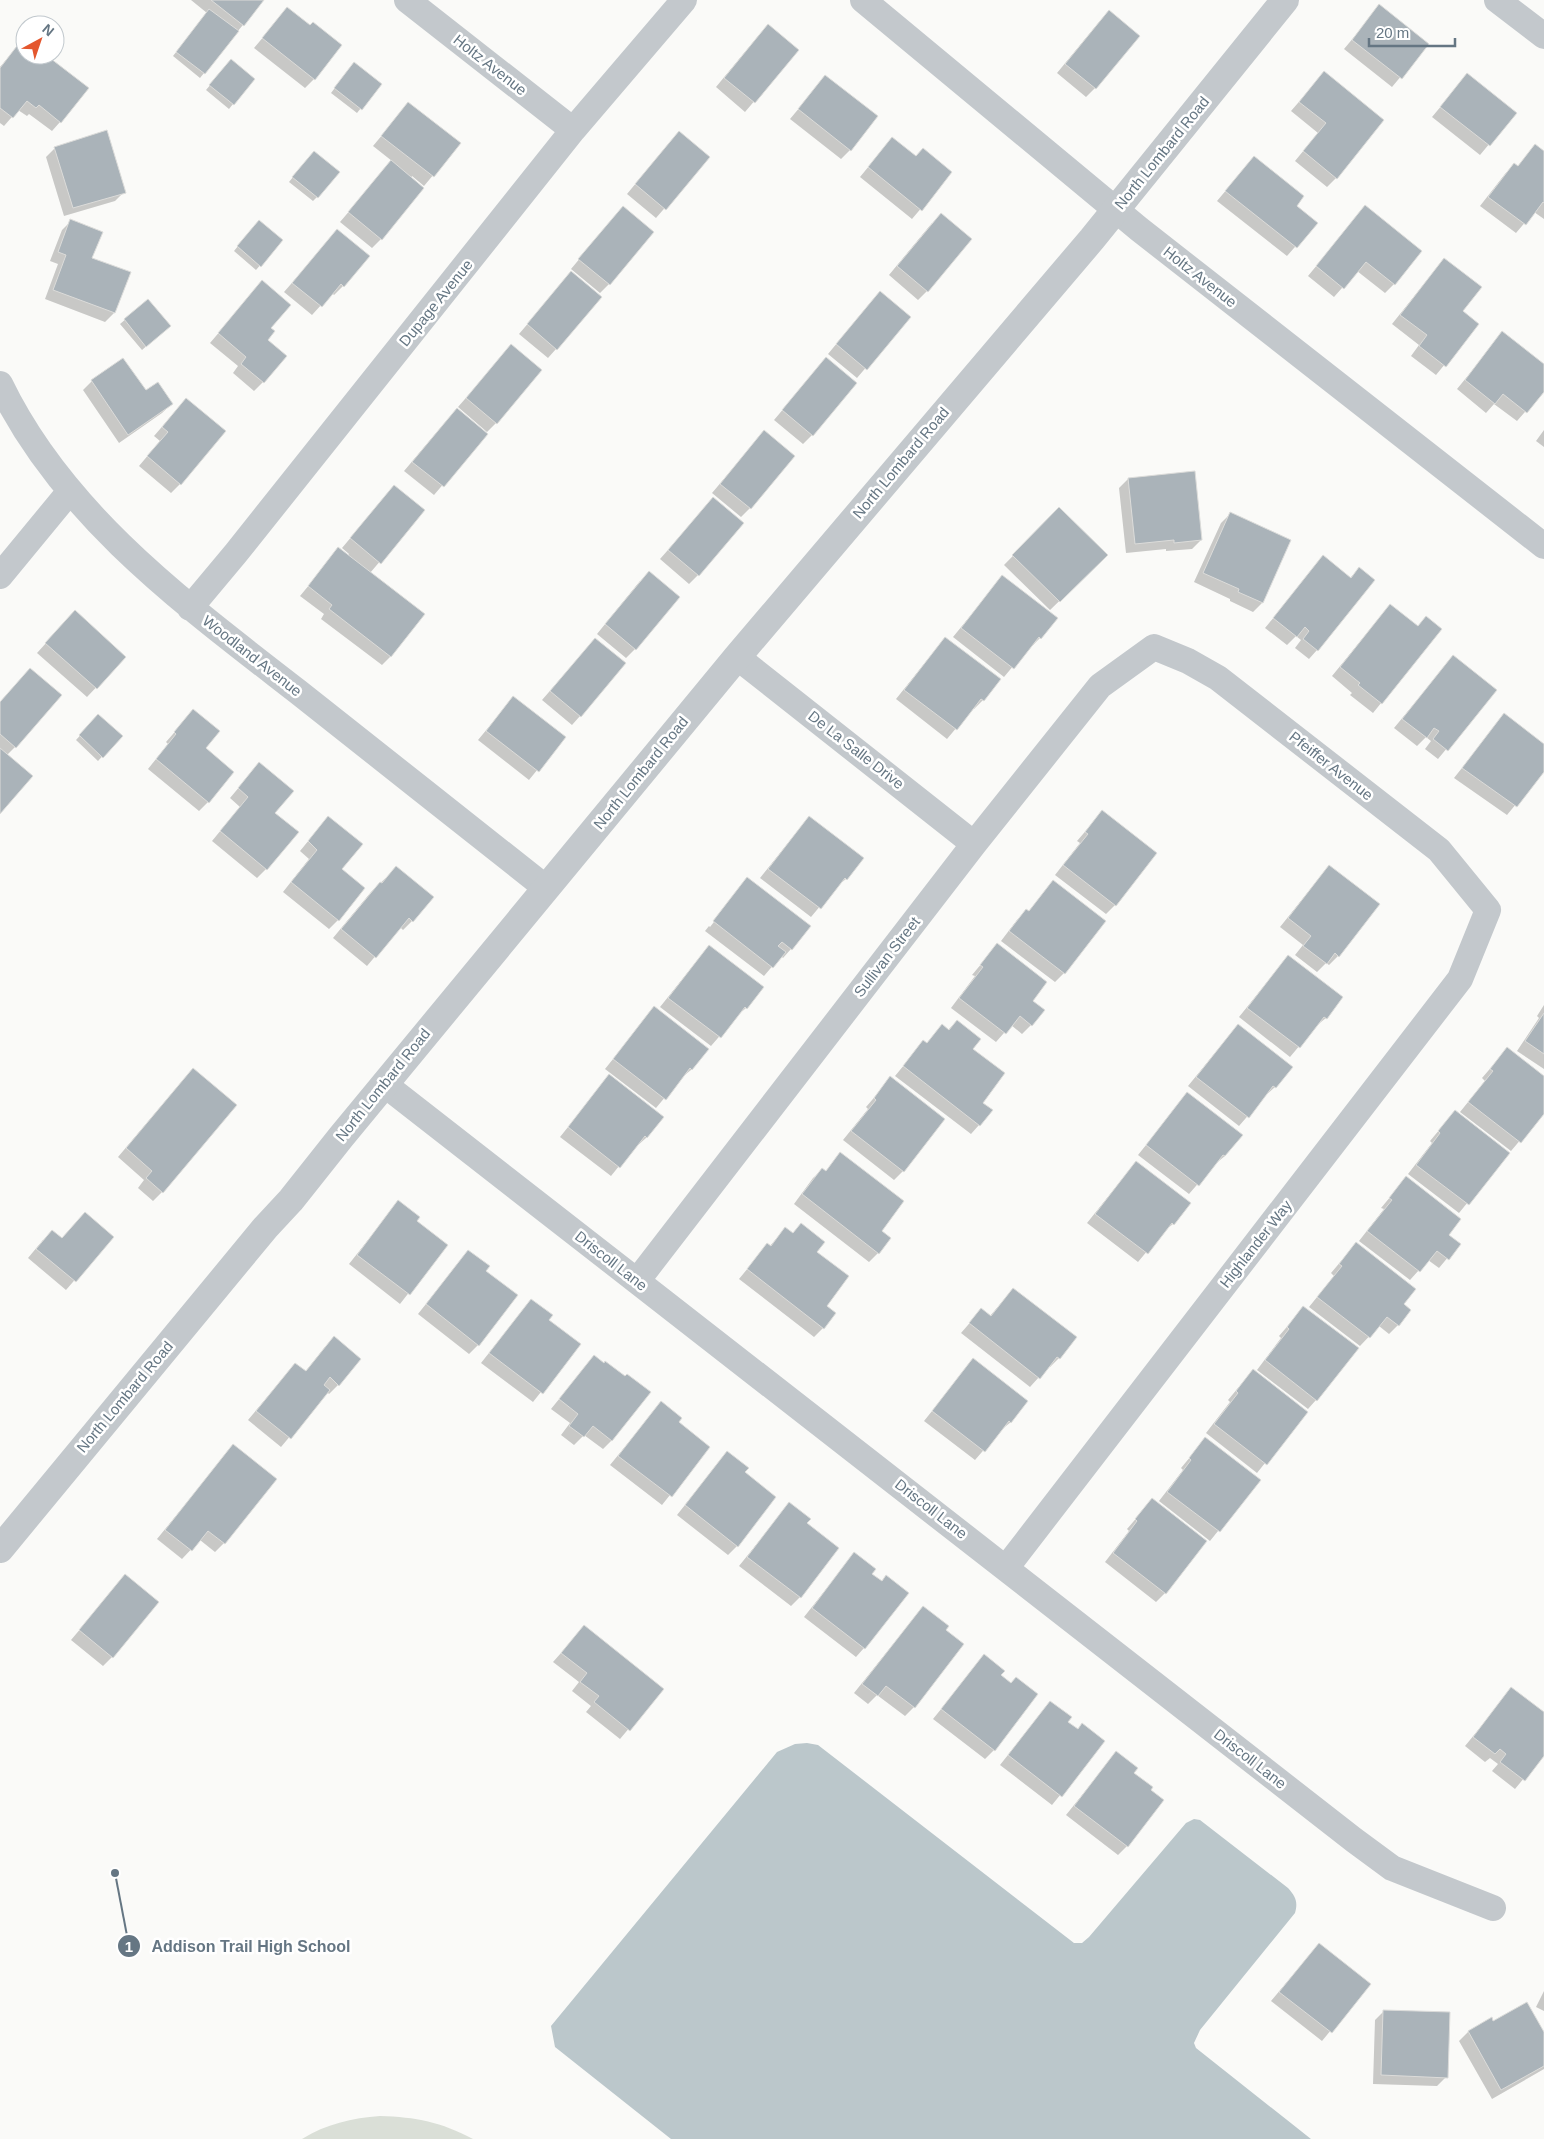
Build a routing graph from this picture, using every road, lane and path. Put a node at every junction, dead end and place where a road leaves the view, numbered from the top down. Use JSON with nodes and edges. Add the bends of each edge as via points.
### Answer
{"nodes":[{"id":1,"x":407,"y":0,"type":"edge"},
{"id":2,"x":684,"y":0,"type":"edge"},
{"id":3,"x":862,"y":0,"type":"edge"},
{"id":4,"x":1285,"y":0,"type":"edge"},
{"id":5,"x":1497,"y":0,"type":"edge"},
{"id":6,"x":1544,"y":36,"type":"edge"},
{"id":7,"x":573,"y":130,"type":"junction"},
{"id":8,"x":1115,"y":210,"type":"junction"},
{"id":9,"x":0,"y":384,"type":"edge"},
{"id":10,"x":70,"y":491,"type":"junction"},
{"id":11,"x":1544,"y":546,"type":"edge"},
{"id":12,"x":0,"y":576,"type":"edge"},
{"id":13,"x":190,"y":608,"type":"junction"},
{"id":14,"x":1154,"y":647,"type":"joint"},
{"id":15,"x":737,"y":657,"type":"junction"},
{"id":16,"x":974,"y":844,"type":"junction"},
{"id":17,"x":546,"y":888,"type":"junction"},
{"id":18,"x":1488,"y":910,"type":"joint"},
{"id":19,"x":384,"y":1084,"type":"junction"},
{"id":20,"x":637,"y":1281,"type":"junction"},
{"id":21,"x":0,"y":1549,"type":"edge"},
{"id":22,"x":1006,"y":1568,"type":"junction"},
{"id":23,"x":1493,"y":1908,"type":"dead end"}],
"edges":[{"from":1,"to":7,"type":"street","name":"Holtz Avenue"},
{"from":2,"to":7,"type":"street","name":"Dupage Avenue"},
{"from":3,"to":8,"type":"street","name":"Holtz Avenue"},
{"from":4,"to":8,"type":"street","name":"North Lombard Road"},
{"from":5,"to":6,"type":"street"},
{"from":7,"to":13,"type":"street","name":"Dupage Avenue"},
{"from":8,"to":11,"type":"street","name":"Holtz Avenue"},
{"from":8,"to":15,"type":"street","name":"North Lombard Road"},
{"from":9,"to":10,"type":"street","name":"Woodland Avenue","via":[[27,436]]},
{"from":10,"to":12,"type":"street"},
{"from":10,"to":13,"type":"street","name":"Woodland Avenue","via":[[129,554]]},
{"from":13,"to":17,"type":"street","name":"Woodland Avenue"},
{"from":14,"to":16,"type":"street","name":"Sullivan Street","via":[[1100,686]]},
{"from":14,"to":18,"type":"street","name":"Pfeiffer Avenue","via":[[1218,678],[1431,844]]},
{"from":15,"to":16,"type":"street","name":"De La Salle Drive"},
{"from":15,"to":17,"type":"street","name":"North Lombard Road"},
{"from":16,"to":20,"type":"street","name":"Sullivan Street"},
{"from":17,"to":19,"type":"street","name":"North Lombard Road"},
{"from":18,"to":22,"type":"street","name":"Highlander Way","via":[[1460,979]]},
{"from":19,"to":20,"type":"street","name":"Driscoll Lane"},
{"from":19,"to":21,"type":"street","name":"North Lombard Road"},
{"from":20,"to":22,"type":"street","name":"Driscoll Lane"},
{"from":22,"to":23,"type":"street","name":"Driscoll Lane","via":[[1392,1868]]}]}
